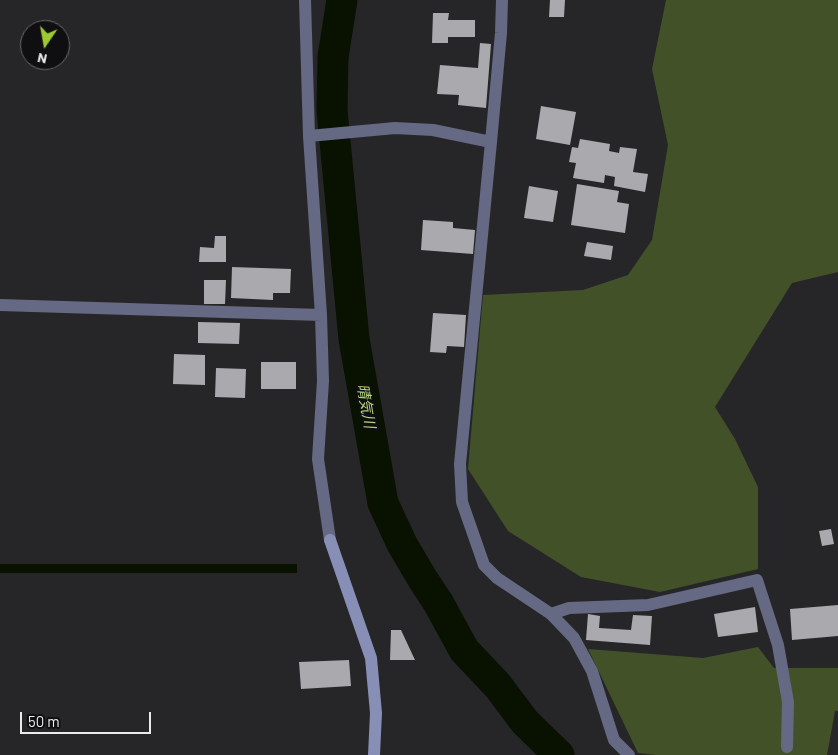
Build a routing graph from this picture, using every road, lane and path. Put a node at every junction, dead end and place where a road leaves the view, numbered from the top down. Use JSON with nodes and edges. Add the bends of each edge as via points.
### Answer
{"nodes":[{"id":1,"x":305,"y":0,"type":"edge"},
{"id":2,"x":502,"y":0,"type":"edge"},
{"id":3,"x":309,"y":136,"type":"junction"},
{"id":4,"x":491,"y":142,"type":"junction"},
{"id":5,"x":0,"y":305,"type":"edge"},
{"id":6,"x":321,"y":315,"type":"junction"},
{"id":7,"x":551,"y":614,"type":"junction"},
{"id":8,"x":787,"y":747,"type":"dead end"},
{"id":9,"x":374,"y":755,"type":"edge"},
{"id":10,"x":629,"y":755,"type":"edge"}],
"edges":[{"from":1,"to":3,"type":"street"},
{"from":2,"to":4,"type":"street"},
{"from":3,"to":4,"type":"street","via":[[395,128],[433,130]]},
{"from":3,"to":6,"type":"street"},
{"from":4,"to":7,"type":"street","via":[[460,464],[462,502],[484,565],[497,578]]},
{"from":5,"to":6,"type":"street"},
{"from":6,"to":9,"type":"street","via":[[323,381],[318,459],[330,540],[370,658],[376,713]]},
{"from":7,"to":8,"type":"street","via":[[569,608],[648,605],[757,580],[780,654],[788,702]]},
{"from":7,"to":10,"type":"street","via":[[574,638],[592,671],[614,740]]}]}
